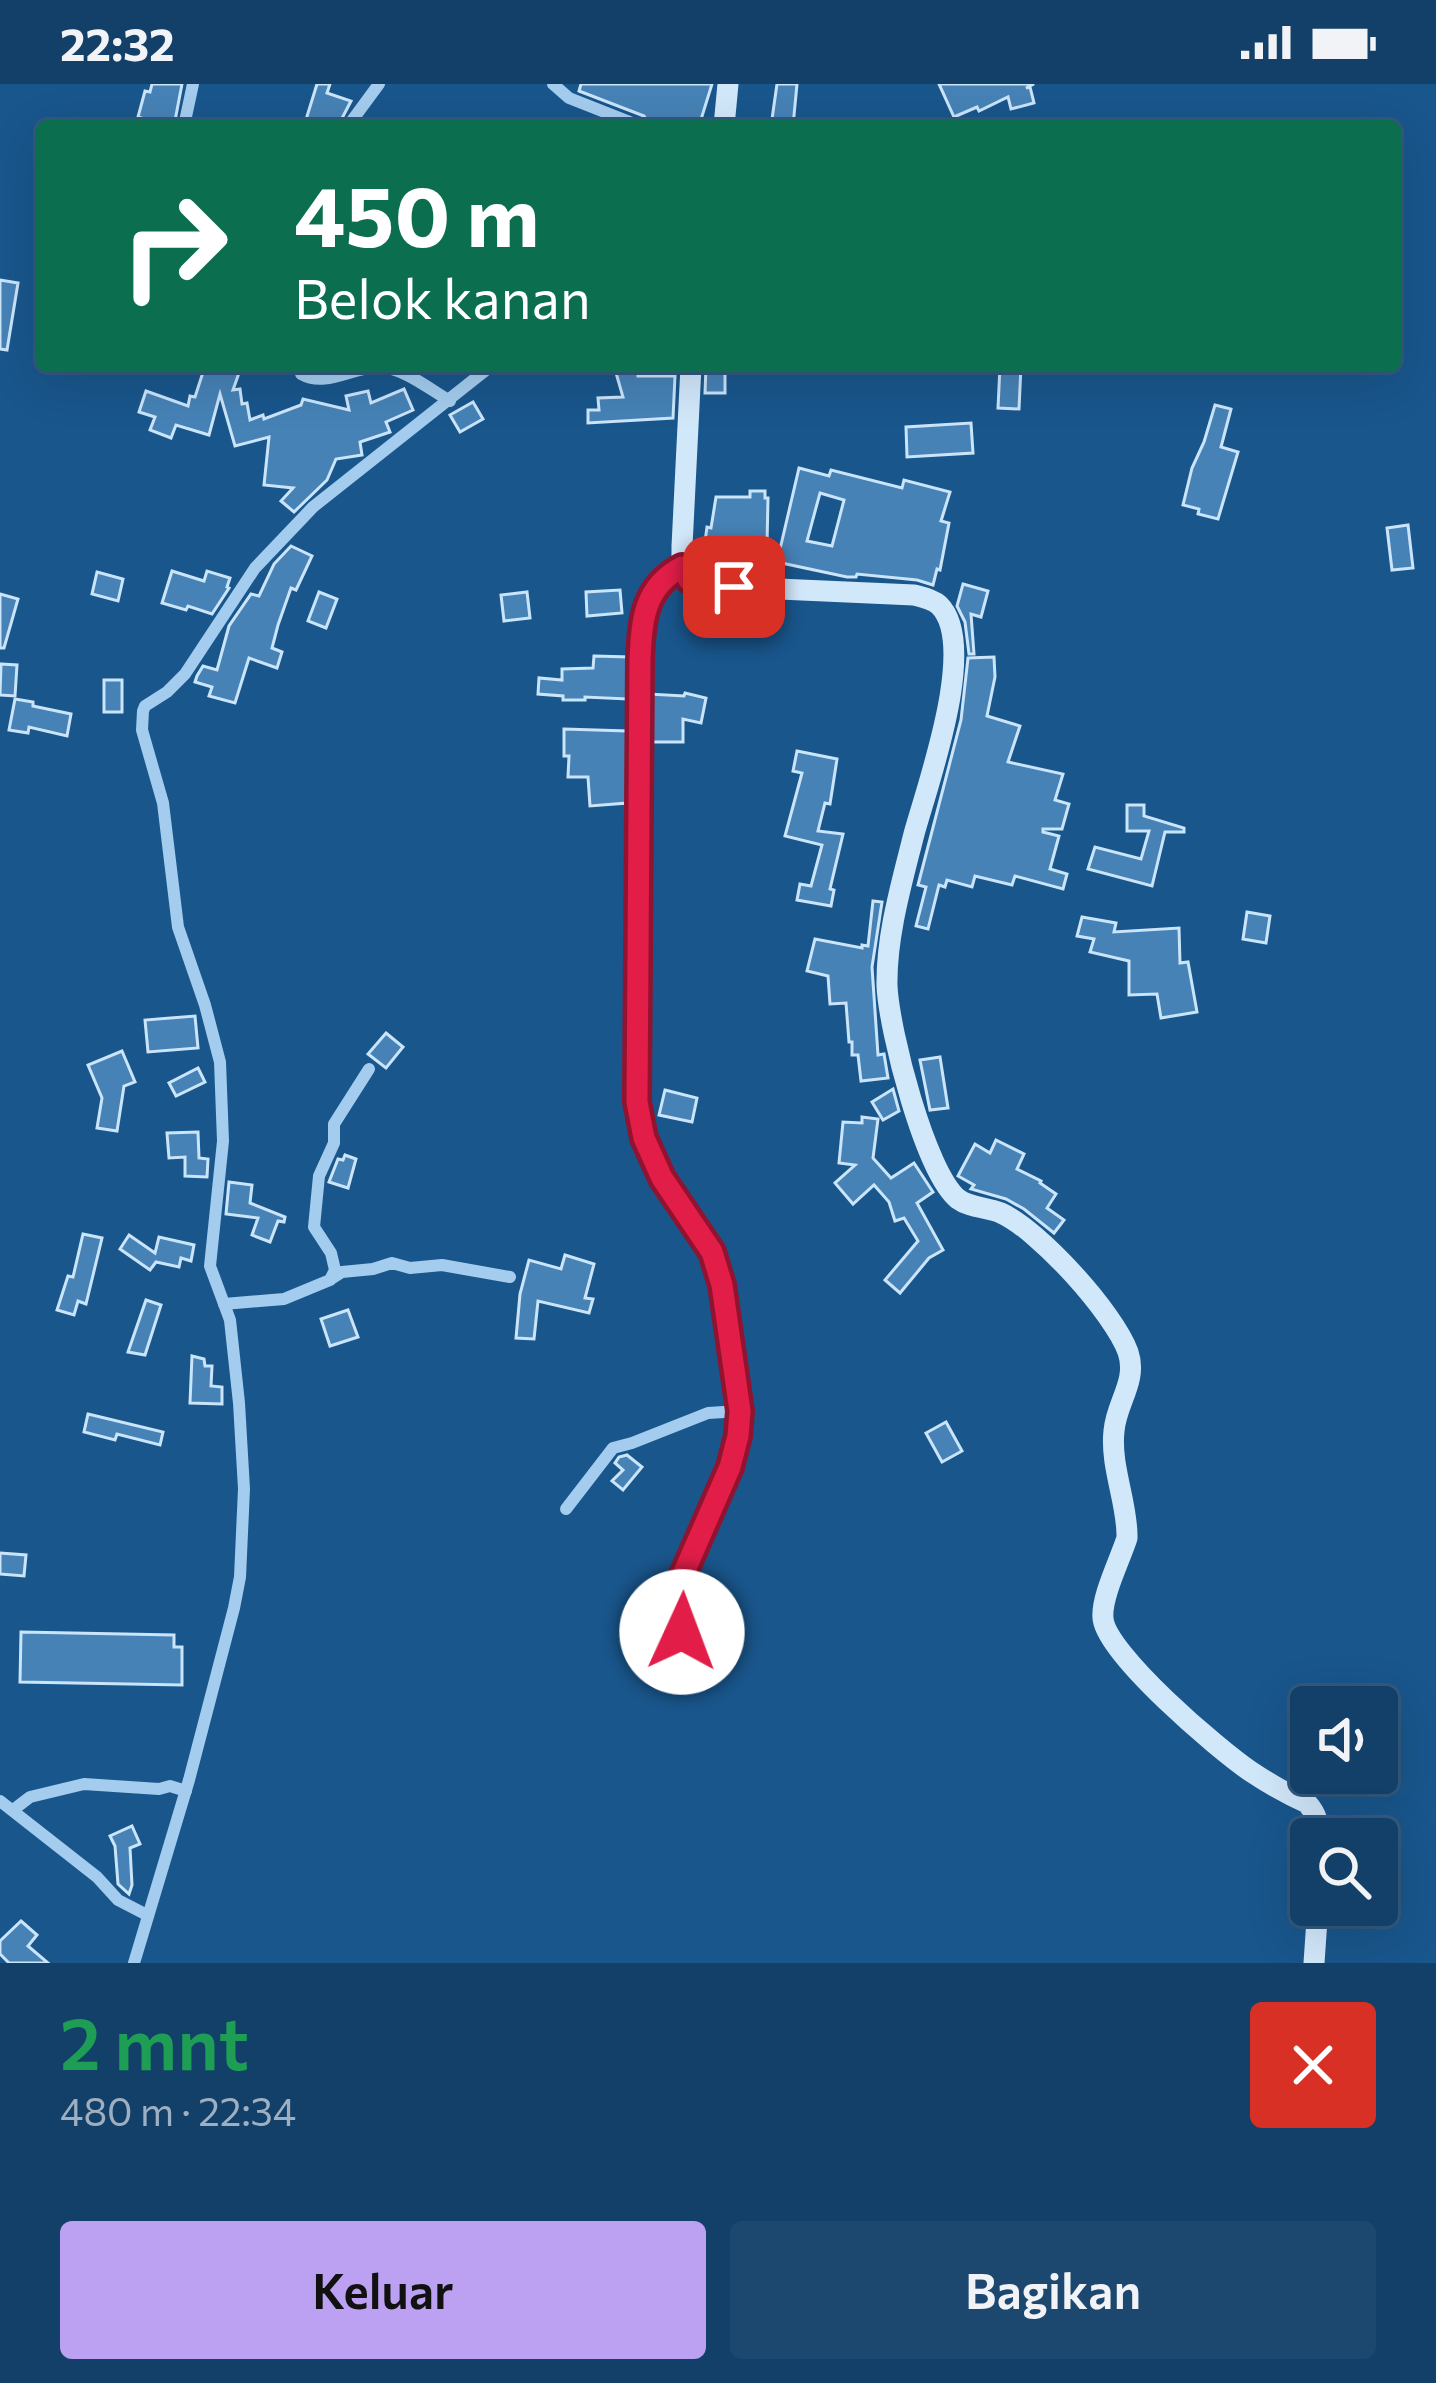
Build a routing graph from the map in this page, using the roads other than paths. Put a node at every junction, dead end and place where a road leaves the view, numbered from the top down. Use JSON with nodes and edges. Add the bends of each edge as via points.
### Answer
{"nodes":[{"id":1,"x":193,"y":84,"type":"edge"},
{"id":2,"x":379,"y":84,"type":"edge"},
{"id":3,"x":554,"y":84,"type":"edge"},
{"id":4,"x":728,"y":84,"type":"edge"},
{"id":5,"x":185,"y":120,"type":"edge"},
{"id":6,"x":352,"y":120,"type":"edge"},
{"id":7,"x":625,"y":120,"type":"edge"},
{"id":8,"x":725,"y":120,"type":"edge"},
{"id":9,"x":301,"y":372,"type":"edge"},
{"id":10,"x":357,"y":372,"type":"edge"},
{"id":11,"x":398,"y":372,"type":"edge"},
{"id":12,"x":484,"y":372,"type":"edge"},
{"id":13,"x":692,"y":372,"type":"edge"},
{"id":14,"x":449,"y":401,"type":"junction"},
{"id":15,"x":682,"y":567,"type":"junction"},
{"id":16,"x":369,"y":1069,"type":"dead end"},
{"id":17,"x":510,"y":1277,"type":"dead end"},
{"id":18,"x":330,"y":1280,"type":"junction"},
{"id":19,"x":224,"y":1304,"type":"junction"},
{"id":20,"x":740,"y":1411,"type":"junction"},
{"id":21,"x":566,"y":1509,"type":"dead end"},
{"id":22,"x":692,"y":1673,"type":"dead end"},
{"id":23,"x":186,"y":1791,"type":"junction"},
{"id":24,"x":0,"y":1801,"type":"edge"},
{"id":25,"x":13,"y":1810,"type":"junction"},
{"id":26,"x":1317,"y":1818,"type":"edge"},
{"id":27,"x":147,"y":1915,"type":"junction"},
{"id":28,"x":1317,"y":1926,"type":"edge"},
{"id":29,"x":134,"y":1963,"type":"edge"},
{"id":30,"x":1314,"y":1963,"type":"edge"}],
"edges":[{"from":1,"to":5,"type":"street"},
{"from":2,"to":6,"type":"street"},
{"from":3,"to":7,"type":"street"},
{"from":4,"to":8,"type":"street"},
{"from":9,"to":10,"type":"street","via":[[315,380]]},
{"from":11,"to":14,"type":"street"},
{"from":12,"to":14,"type":"street"},
{"from":13,"to":15,"type":"street"},
{"from":14,"to":19,"type":"street","via":[[313,507],[255,568],[185,674],[143,711],[178,927],[220,1062],[223,1141],[211,1266]]},
{"from":15,"to":20,"type":"street","via":[[650,596],[642,626],[637,1102],[662,1178],[712,1252]]},
{"from":15,"to":26,"type":"street","via":[[703,584],[914,595],[941,607],[954,670],[888,962],[890,1010],[916,1112],[943,1184],[962,1202],[1000,1213],[1040,1240],[1103,1307],[1130,1358],[1113,1438],[1127,1538],[1103,1610],[1106,1630],[1211,1740],[1307,1803]]},
{"from":16,"to":18,"type":"street","via":[[334,1124],[319,1176],[314,1226],[331,1253]]},
{"from":17,"to":18,"type":"street","via":[[392,1263]]},
{"from":18,"to":19,"type":"street","via":[[284,1299]]},
{"from":19,"to":23,"type":"street","via":[[239,1403],[242,1540],[234,1608]]},
{"from":20,"to":21,"type":"street","via":[[708,1413],[620,1444]]},
{"from":20,"to":22,"type":"street","via":[[730,1467],[682,1577]]},
{"from":23,"to":25,"type":"street","via":[[84,1784],[30,1797]]},
{"from":23,"to":27,"type":"street"},
{"from":24,"to":25,"type":"street"},
{"from":25,"to":27,"type":"street","via":[[118,1900]]},
{"from":27,"to":29,"type":"street"},
{"from":28,"to":30,"type":"street"}]}
